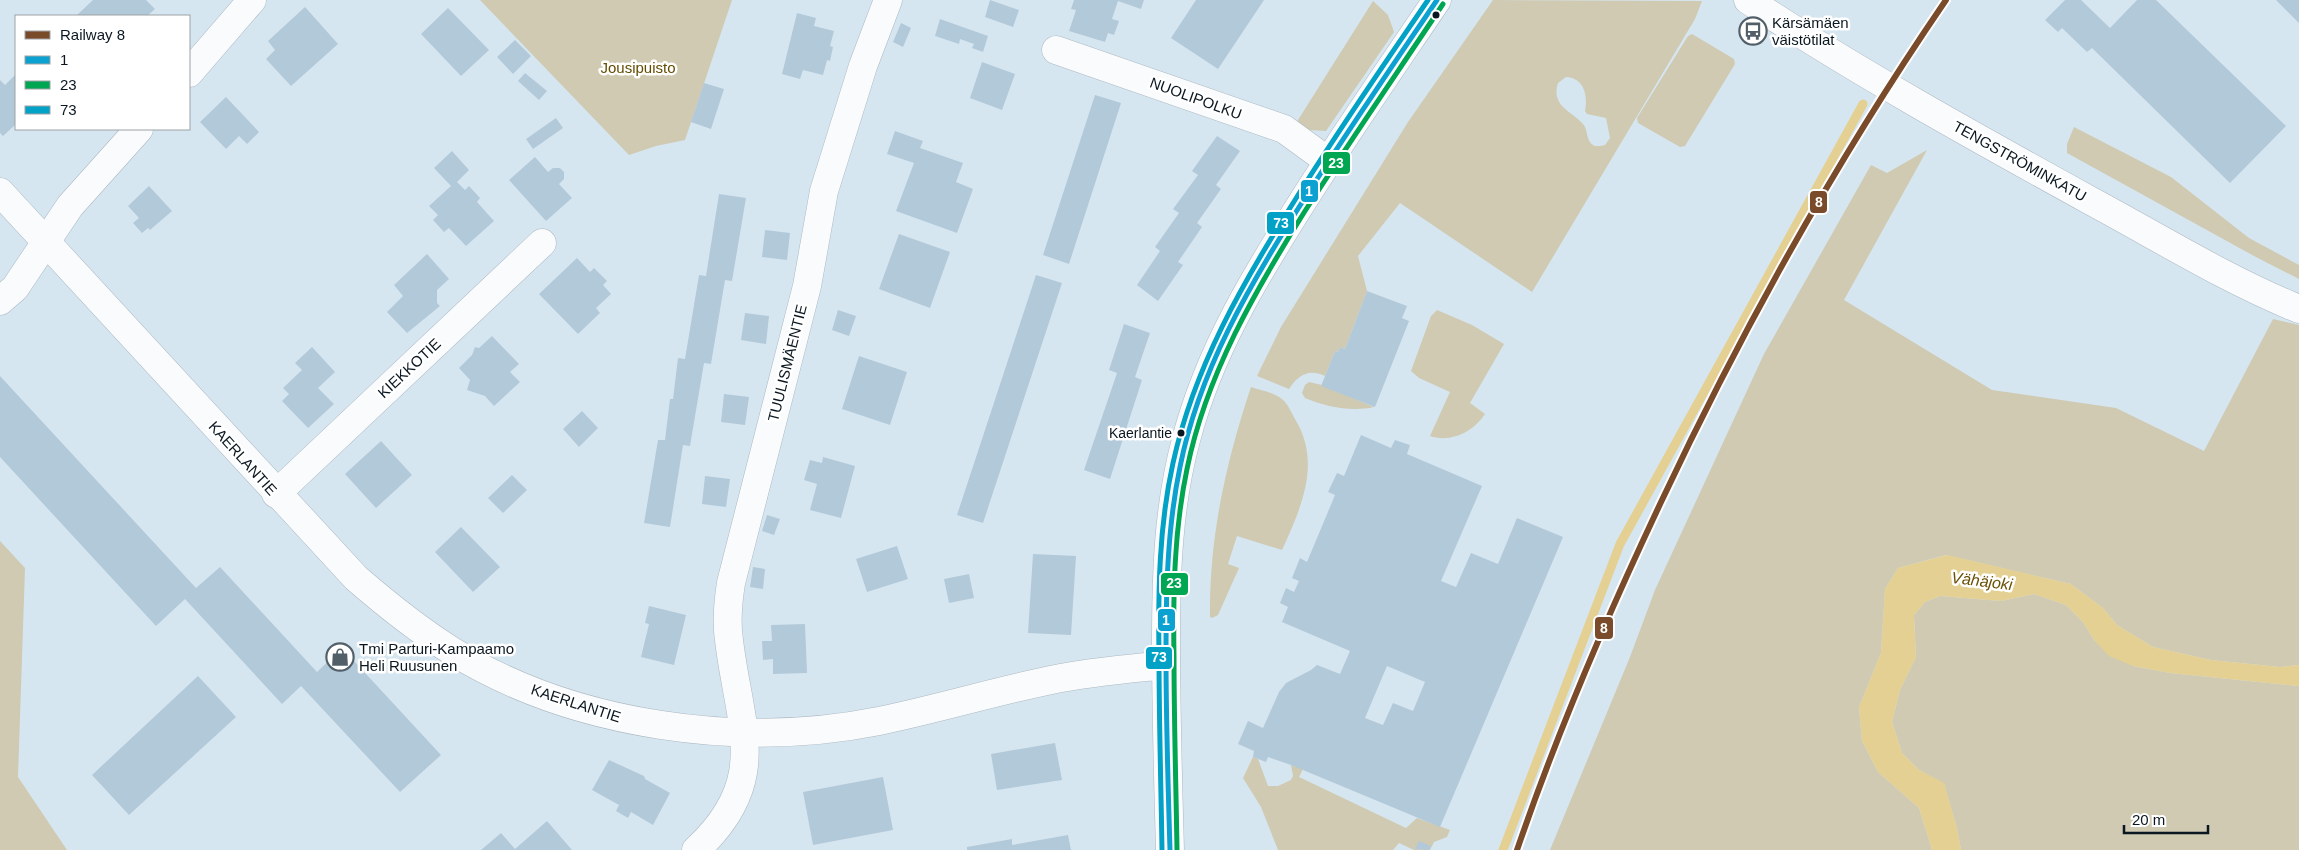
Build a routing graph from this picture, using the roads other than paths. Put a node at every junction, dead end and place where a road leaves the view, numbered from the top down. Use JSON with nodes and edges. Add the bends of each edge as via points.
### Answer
{"nodes":[{"id":1,"x":252,"y":0,"type":"edge"},
{"id":2,"x":888,"y":0,"type":"edge"},
{"id":3,"x":1437,"y":0,"type":"edge"},
{"id":4,"x":1748,"y":0,"type":"edge"},
{"id":5,"x":1056,"y":50,"type":"dead end"},
{"id":6,"x":190,"y":72,"type":"edge"},
{"id":7,"x":138,"y":130,"type":"edge"},
{"id":8,"x":1328,"y":161,"type":"junction"},
{"id":9,"x":0,"y":192,"type":"edge"},
{"id":10,"x":47,"y":241,"type":"junction"},
{"id":11,"x":542,"y":243,"type":"dead end"},
{"id":12,"x":0,"y":301,"type":"edge"},
{"id":13,"x":2299,"y":309,"type":"edge"},
{"id":14,"x":276,"y":494,"type":"junction"},
{"id":15,"x":1166,"y":665,"type":"junction"},
{"id":16,"x":745,"y":731,"type":"junction"},
{"id":17,"x":696,"y":850,"type":"edge"},
{"id":18,"x":1170,"y":850,"type":"edge"}],
"edges":[{"from":1,"to":6,"type":"street"},
{"from":2,"to":16,"type":"street","name":"TUULISMÄENTIE","via":[[863,66],[824,192],[807,286],[731,583],[727,615],[729,640]]},
{"from":3,"to":8,"type":"street"},
{"from":4,"to":13,"type":"street","name":"TENGSTRÖMINKATU","via":[[1819,46],[2015,159],[2242,283]]},
{"from":5,"to":8,"type":"street","name":"NUOLIPOLKU","via":[[1284,129]]},
{"from":7,"to":10,"type":"street","via":[[70,206]]},
{"from":8,"to":15,"type":"street","via":[[1236,311],[1197,402],[1185,441],[1172,509],[1166,596]]},
{"from":9,"to":10,"type":"street","name":"KAERLANTIE"},
{"from":10,"to":12,"type":"street","via":[[15,288]]},
{"from":10,"to":14,"type":"street","name":"KAERLANTIE"},
{"from":11,"to":14,"type":"street","name":"KIEKKOTIE"},
{"from":14,"to":16,"type":"street","name":"KAERLANTIE","via":[[356,578],[453,652],[528,688],[611,716],[678,729]]},
{"from":15,"to":16,"type":"street","name":"KAERLANTIE","via":[[1050,680],[878,721],[792,731]]},
{"from":15,"to":18,"type":"street"},
{"from":16,"to":17,"type":"street","name":"TUULISMÄENTIE","via":[[746,762],[741,787],[725,816]]}]}
